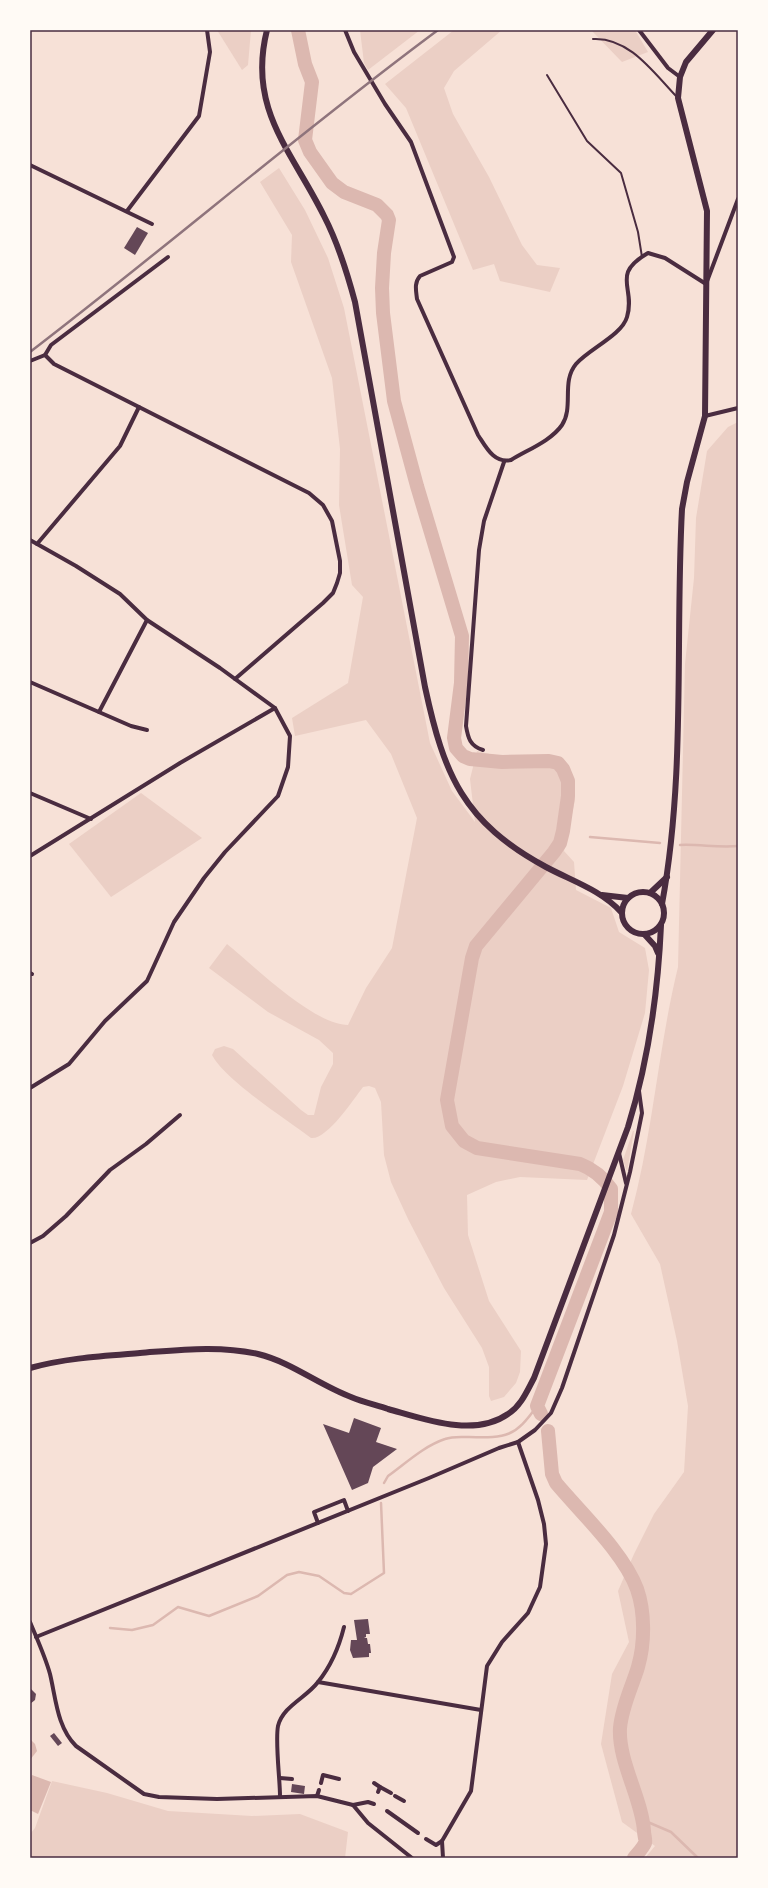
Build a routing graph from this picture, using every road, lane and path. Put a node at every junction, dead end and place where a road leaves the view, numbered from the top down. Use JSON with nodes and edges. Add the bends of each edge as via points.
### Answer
{"nodes":[{"id":1,"x":207,"y":30,"type":"edge"},
{"id":2,"x":267,"y":30,"type":"edge"},
{"id":3,"x":345,"y":30,"type":"edge"},
{"id":4,"x":639,"y":30,"type":"edge"},
{"id":5,"x":712,"y":30,"type":"edge"},
{"id":6,"x":593,"y":39,"type":"dead end"},
{"id":7,"x":547,"y":75,"type":"dead end"},
{"id":8,"x":680,"y":77,"type":"junction"},
{"id":9,"x":678,"y":98,"type":"junction"},
{"id":10,"x":30,"y":166,"type":"edge"},
{"id":11,"x":738,"y":199,"type":"edge"},
{"id":12,"x":127,"y":211,"type":"junction"},
{"id":13,"x":152,"y":224,"type":"dead end"},
{"id":14,"x":168,"y":257,"type":"dead end"},
{"id":15,"x":642,"y":257,"type":"junction"},
{"id":16,"x":706,"y":284,"type":"junction"},
{"id":17,"x":45,"y":355,"type":"junction"},
{"id":18,"x":30,"y":361,"type":"edge"},
{"id":19,"x":139,"y":406,"type":"junction"},
{"id":20,"x":738,"y":408,"type":"edge"},
{"id":21,"x":705,"y":416,"type":"junction"},
{"id":22,"x":504,"y":462,"type":"junction"},
{"id":23,"x":30,"y":540,"type":"edge"},
{"id":24,"x":37,"y":544,"type":"junction"},
{"id":25,"x":147,"y":620,"type":"junction"},
{"id":26,"x":235,"y":679,"type":"junction"},
{"id":27,"x":30,"y":682,"type":"edge"},
{"id":28,"x":275,"y":708,"type":"junction"},
{"id":29,"x":99,"y":712,"type":"junction"},
{"id":30,"x":147,"y":730,"type":"dead end"},
{"id":31,"x":483,"y":750,"type":"dead end"},
{"id":32,"x":30,"y":793,"type":"edge"},
{"id":33,"x":91,"y":818,"type":"junction"},
{"id":34,"x":30,"y":856,"type":"edge"},
{"id":35,"x":668,"y":877,"type":"junction"},
{"id":36,"x":650,"y":893,"type":"junction"},
{"id":37,"x":602,"y":895,"type":"junction"},
{"id":38,"x":628,"y":898,"type":"junction"},
{"id":39,"x":662,"y":904,"type":"junction"},
{"id":40,"x":621,"y":912,"type":"junction"},
{"id":41,"x":661,"y":925,"type":"junction"},
{"id":42,"x":645,"y":935,"type":"junction"},
{"id":43,"x":659,"y":955,"type":"junction"},
{"id":44,"x":30,"y":1088,"type":"edge"},
{"id":45,"x":639,"y":1091,"type":"junction"},
{"id":46,"x":180,"y":1116,"type":"dead end"},
{"id":47,"x":619,"y":1151,"type":"junction"},
{"id":48,"x":626,"y":1185,"type":"junction"},
{"id":49,"x":30,"y":1243,"type":"edge"},
{"id":50,"x":30,"y":1368,"type":"edge"},
{"id":51,"x":518,"y":1442,"type":"junction"},
{"id":52,"x":348,"y":1511,"type":"junction"},
{"id":53,"x":318,"y":1523,"type":"junction"},
{"id":54,"x":30,"y":1622,"type":"edge"},
{"id":55,"x":344,"y":1628,"type":"dead end"},
{"id":56,"x":36,"y":1637,"type":"junction"},
{"id":57,"x":318,"y":1682,"type":"junction"},
{"id":58,"x":481,"y":1710,"type":"junction"},
{"id":59,"x":280,"y":1778,"type":"junction"},
{"id":60,"x":292,"y":1779,"type":"dead end"},
{"id":61,"x":339,"y":1779,"type":"dead end"},
{"id":62,"x":321,"y":1783,"type":"dead end"},
{"id":63,"x":374,"y":1784,"type":"dead end"},
{"id":64,"x":380,"y":1787,"type":"junction"},
{"id":65,"x":319,"y":1790,"type":"dead end"},
{"id":66,"x":378,"y":1792,"type":"dead end"},
{"id":67,"x":391,"y":1793,"type":"dead end"},
{"id":68,"x":280,"y":1796,"type":"junction"},
{"id":69,"x":317,"y":1796,"type":"junction"},
{"id":70,"x":396,"y":1796,"type":"dead end"},
{"id":71,"x":404,"y":1801,"type":"dead end"},
{"id":72,"x":373,"y":1802,"type":"dead end"},
{"id":73,"x":353,"y":1806,"type":"junction"},
{"id":74,"x":387,"y":1811,"type":"dead end"},
{"id":75,"x":418,"y":1833,"type":"dead end"},
{"id":76,"x":426,"y":1839,"type":"dead end"},
{"id":77,"x":442,"y":1841,"type":"junction"},
{"id":78,"x":412,"y":1858,"type":"edge"},
{"id":79,"x":443,"y":1858,"type":"edge"}],
"edges":[{"from":1,"to":12,"type":"street","via":[[210,52],[199,116]]},
{"from":2,"to":37,"type":"main road","via":[[262,70],[263,90],[270,116],[325,217],[342,254],[355,302],[425,687],[449,771],[461,793],[483,822],[511,845],[535,861]]},
{"from":3,"to":22,"type":"street","via":[[354,52],[411,142],[454,257],[452,262],[420,276],[416,287],[417,299],[478,435],[489,452]]},
{"from":4,"to":8,"type":"street","via":[[668,68]]},
{"from":5,"to":8,"type":"main road","via":[[686,62]]},
{"from":6,"to":9,"type":"lane","via":[[604,38],[631,50]]},
{"from":7,"to":15,"type":"lane","via":[[586,141],[621,173],[638,232]]},
{"from":8,"to":9,"type":"main road"},
{"from":9,"to":16,"type":"main road","via":[[706,211]]},
{"from":10,"to":12,"type":"street"},
{"from":11,"to":16,"type":"street"},
{"from":12,"to":13,"type":"street"},
{"from":14,"to":17,"type":"street","via":[[51,344]]},
{"from":15,"to":16,"type":"street","via":[[648,253],[665,258]]},
{"from":15,"to":22,"type":"street","via":[[633,262],[627,273],[627,318],[612,335],[575,365],[570,375],[567,414],[562,425],[554,434]]},
{"from":16,"to":21,"type":"main road"},
{"from":17,"to":18,"type":"street"},
{"from":17,"to":19,"type":"street","via":[[54,364]]},
{"from":19,"to":24,"type":"street","via":[[120,446]]},
{"from":19,"to":26,"type":"street","via":[[309,493],[323,505],[332,521],[340,568],[333,593]]},
{"from":20,"to":21,"type":"street"},
{"from":21,"to":35,"type":"main road","via":[[682,509],[677,733]]},
{"from":22,"to":31,"type":"street","via":[[484,521],[474,598],[466,726],[472,744]]},
{"from":23,"to":24,"type":"street"},
{"from":24,"to":25,"type":"street","via":[[120,594]]},
{"from":25,"to":26,"type":"street"},
{"from":25,"to":29,"type":"street"},
{"from":26,"to":28,"type":"street"},
{"from":27,"to":29,"type":"street"},
{"from":28,"to":33,"type":"street"},
{"from":28,"to":44,"type":"street","via":[[290,736],[288,767],[278,796],[204,878],[174,922],[147,981],[105,1021],[69,1064]]},
{"from":29,"to":30,"type":"street"},
{"from":32,"to":33,"type":"street"},
{"from":33,"to":34,"type":"street"},
{"from":35,"to":36,"type":"main road"},
{"from":35,"to":39,"type":"main road"},
{"from":36,"to":38,"type":"main road","via":[[636,893]]},
{"from":36,"to":39,"type":"main road"},
{"from":37,"to":38,"type":"main road"},
{"from":37,"to":40,"type":"main road"},
{"from":38,"to":40,"type":"main road"},
{"from":39,"to":41,"type":"main road","via":[[664,912]]},
{"from":40,"to":42,"type":"main road","via":[[628,929],[636,934]]},
{"from":41,"to":42,"type":"main road","via":[[654,932]]},
{"from":41,"to":43,"type":"main road"},
{"from":42,"to":43,"type":"main road"},
{"from":43,"to":45,"type":"main road","via":[[648,1050]]},
{"from":45,"to":47,"type":"main road"},
{"from":45,"to":48,"type":"street","via":[[642,1113]]},
{"from":46,"to":49,"type":"street","via":[[110,1170],[66,1216],[43,1236]]},
{"from":47,"to":48,"type":"street"},
{"from":47,"to":50,"type":"main road","via":[[529,1388],[508,1414],[488,1424],[442,1423],[402,1412],[350,1397],[300,1371],[258,1354],[222,1349],[185,1349],[89,1357]]},
{"from":48,"to":51,"type":"street","via":[[614,1235],[562,1388],[551,1412],[543,1422]]},
{"from":51,"to":52,"type":"street"},
{"from":51,"to":58,"type":"street","via":[[544,1524],[546,1544],[543,1569],[540,1587],[532,1607],[502,1642],[487,1666]]},
{"from":52,"to":53,"type":"street"},
{"from":52,"to":53,"type":"street","via":[[344,1500],[314,1512]]},
{"from":53,"to":56,"type":"street"},
{"from":54,"to":56,"type":"street"},
{"from":55,"to":57,"type":"street","via":[[339,1648]]},
{"from":56,"to":68,"type":"street","via":[[49,1673],[62,1726],[68,1738],[144,1794],[196,1799]]},
{"from":57,"to":58,"type":"street"},
{"from":57,"to":59,"type":"street","via":[[284,1712],[280,1719],[277,1733]]},
{"from":58,"to":77,"type":"street","via":[[471,1791]]},
{"from":59,"to":60,"type":"street"},
{"from":59,"to":68,"type":"street"},
{"from":61,"to":62,"type":"street","via":[[323,1775]]},
{"from":63,"to":64,"type":"street"},
{"from":64,"to":66,"type":"street"},
{"from":64,"to":67,"type":"street"},
{"from":65,"to":69,"type":"street"},
{"from":68,"to":69,"type":"street"},
{"from":69,"to":73,"type":"street"},
{"from":70,"to":71,"type":"street"},
{"from":72,"to":73,"type":"street"},
{"from":73,"to":78,"type":"street","via":[[368,1823]]},
{"from":74,"to":75,"type":"street"},
{"from":76,"to":77,"type":"street","via":[[436,1845]]},
{"from":77,"to":79,"type":"street"}]}
